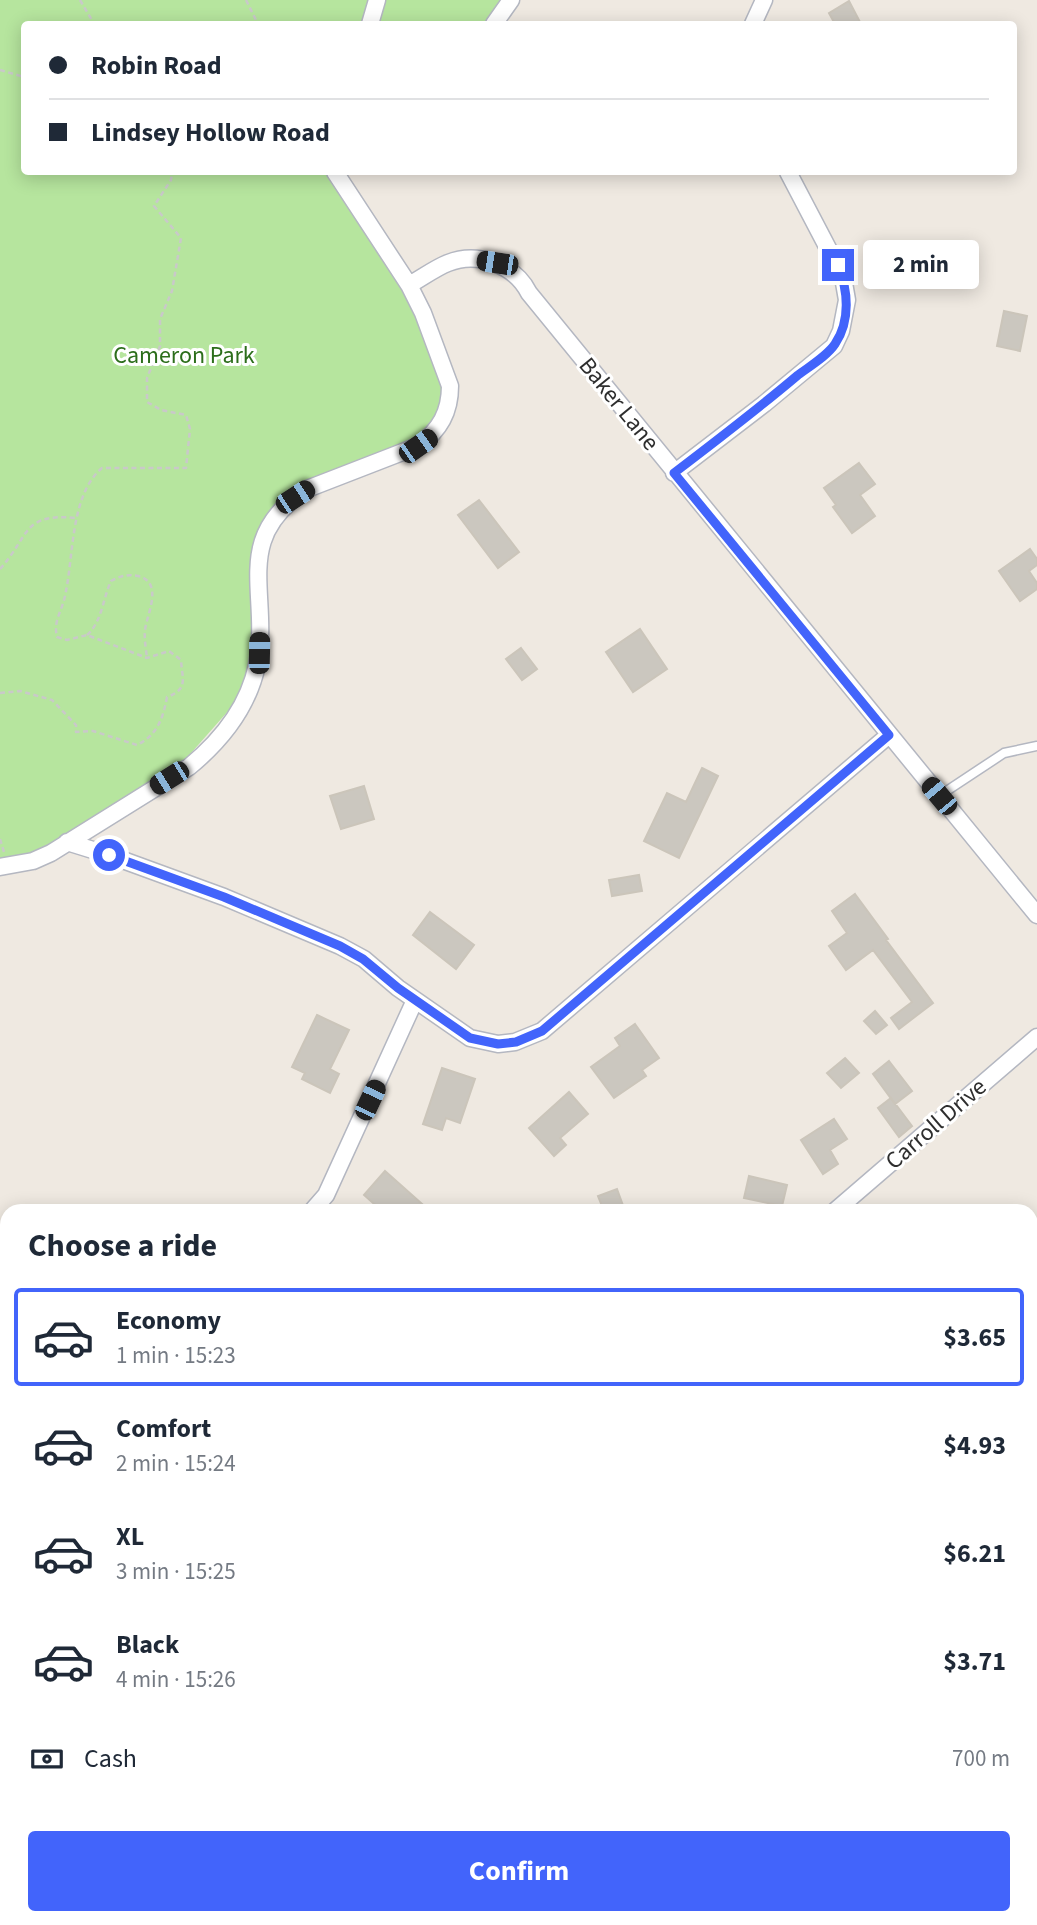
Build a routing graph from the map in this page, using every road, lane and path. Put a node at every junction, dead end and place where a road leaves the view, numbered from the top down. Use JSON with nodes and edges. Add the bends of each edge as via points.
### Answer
{"nodes":[{"id":1,"x":80,"y":0,"type":"edge"},
{"id":2,"x":246,"y":0,"type":"edge"},
{"id":3,"x":377,"y":0,"type":"edge"},
{"id":4,"x":510,"y":0,"type":"edge"},
{"id":5,"x":764,"y":0,"type":"edge"},
{"id":6,"x":94,"y":21,"type":"edge"},
{"id":7,"x":256,"y":21,"type":"edge"},
{"id":8,"x":371,"y":21,"type":"edge"},
{"id":9,"x":496,"y":21,"type":"edge"},
{"id":10,"x":754,"y":21,"type":"edge"},
{"id":11,"x":0,"y":70,"type":"edge"},
{"id":12,"x":21,"y":76,"type":"edge"},
{"id":13,"x":172,"y":175,"type":"edge"},
{"id":14,"x":337,"y":175,"type":"edge"},
{"id":15,"x":790,"y":175,"type":"edge"},
{"id":16,"x":409,"y":285,"type":"junction"},
{"id":17,"x":674,"y":473,"type":"junction"},
{"id":18,"x":76,"y":519,"type":"junction"},
{"id":19,"x":0,"y":569,"type":"edge"},
{"id":20,"x":87,"y":635,"type":"junction"},
{"id":21,"x":147,"y":658,"type":"junction"},
{"id":22,"x":0,"y":693,"type":"edge"},
{"id":23,"x":889,"y":735,"type":"junction"},
{"id":24,"x":1037,"y":746,"type":"edge"},
{"id":25,"x":939,"y":796,"type":"junction"},
{"id":26,"x":67,"y":842,"type":"junction"},
{"id":27,"x":0,"y":867,"type":"edge"},
{"id":28,"x":1037,"y":915,"type":"edge"},
{"id":29,"x":415,"y":1000,"type":"junction"},
{"id":30,"x":1037,"y":1037,"type":"edge"},
{"id":31,"x":318,"y":1204,"type":"edge"},
{"id":32,"x":843,"y":1204,"type":"edge"}],
"edges":[{"from":1,"to":6,"type":"path"},
{"from":2,"to":7,"type":"path"},
{"from":3,"to":8,"type":"street"},
{"from":4,"to":9,"type":"street"},
{"from":5,"to":10,"type":"street"},
{"from":11,"to":12,"type":"path"},
{"from":13,"to":18,"type":"path","via":[[153,206],[181,237],[172,291],[160,319],[160,346],[146,378],[147,402],[186,415],[190,429],[186,468],[102,468],[91,477]]},
{"from":14,"to":16,"type":"street"},
{"from":15,"to":17,"type":"street","via":[[843,277],[847,300],[841,331],[834,346]]},
{"from":16,"to":17,"type":"street","name":"Baker Lane","via":[[461,260],[509,268]]},
{"from":16,"to":26,"type":"street","via":[[450,386],[444,420],[418,446],[307,489],[274,518],[260,546],[259,653],[242,708],[209,751]]},
{"from":17,"to":23,"type":"street","name":"Baker Lane"},
{"from":18,"to":19,"type":"path","via":[[50,517],[33,523]]},
{"from":18,"to":20,"type":"path","via":[[65,598],[55,627],[57,637],[67,640]]},
{"from":20,"to":21,"type":"path"},
{"from":20,"to":21,"type":"path","via":[[98,619],[111,581],[120,576],[141,577],[152,594],[145,629]]},
{"from":21,"to":22,"type":"path","via":[[169,651],[181,660],[183,686],[167,697],[163,718],[150,738],[137,745],[93,731],[76,732],[76,725],[52,699],[20,691]]},
{"from":23,"to":25,"type":"street","name":"Baker Lane"},
{"from":23,"to":29,"type":"street","via":[[542,1031],[516,1042],[484,1042],[470,1038]]},
{"from":24,"to":25,"type":"lane","via":[[1004,753]]},
{"from":25,"to":28,"type":"street","name":"Baker Lane"},
{"from":26,"to":27,"type":"street","via":[[33,861]]},
{"from":26,"to":29,"type":"street","via":[[224,897],[340,946]]},
{"from":29,"to":31,"type":"street"},
{"from":30,"to":32,"type":"street","name":"Carroll Drive"}]}
